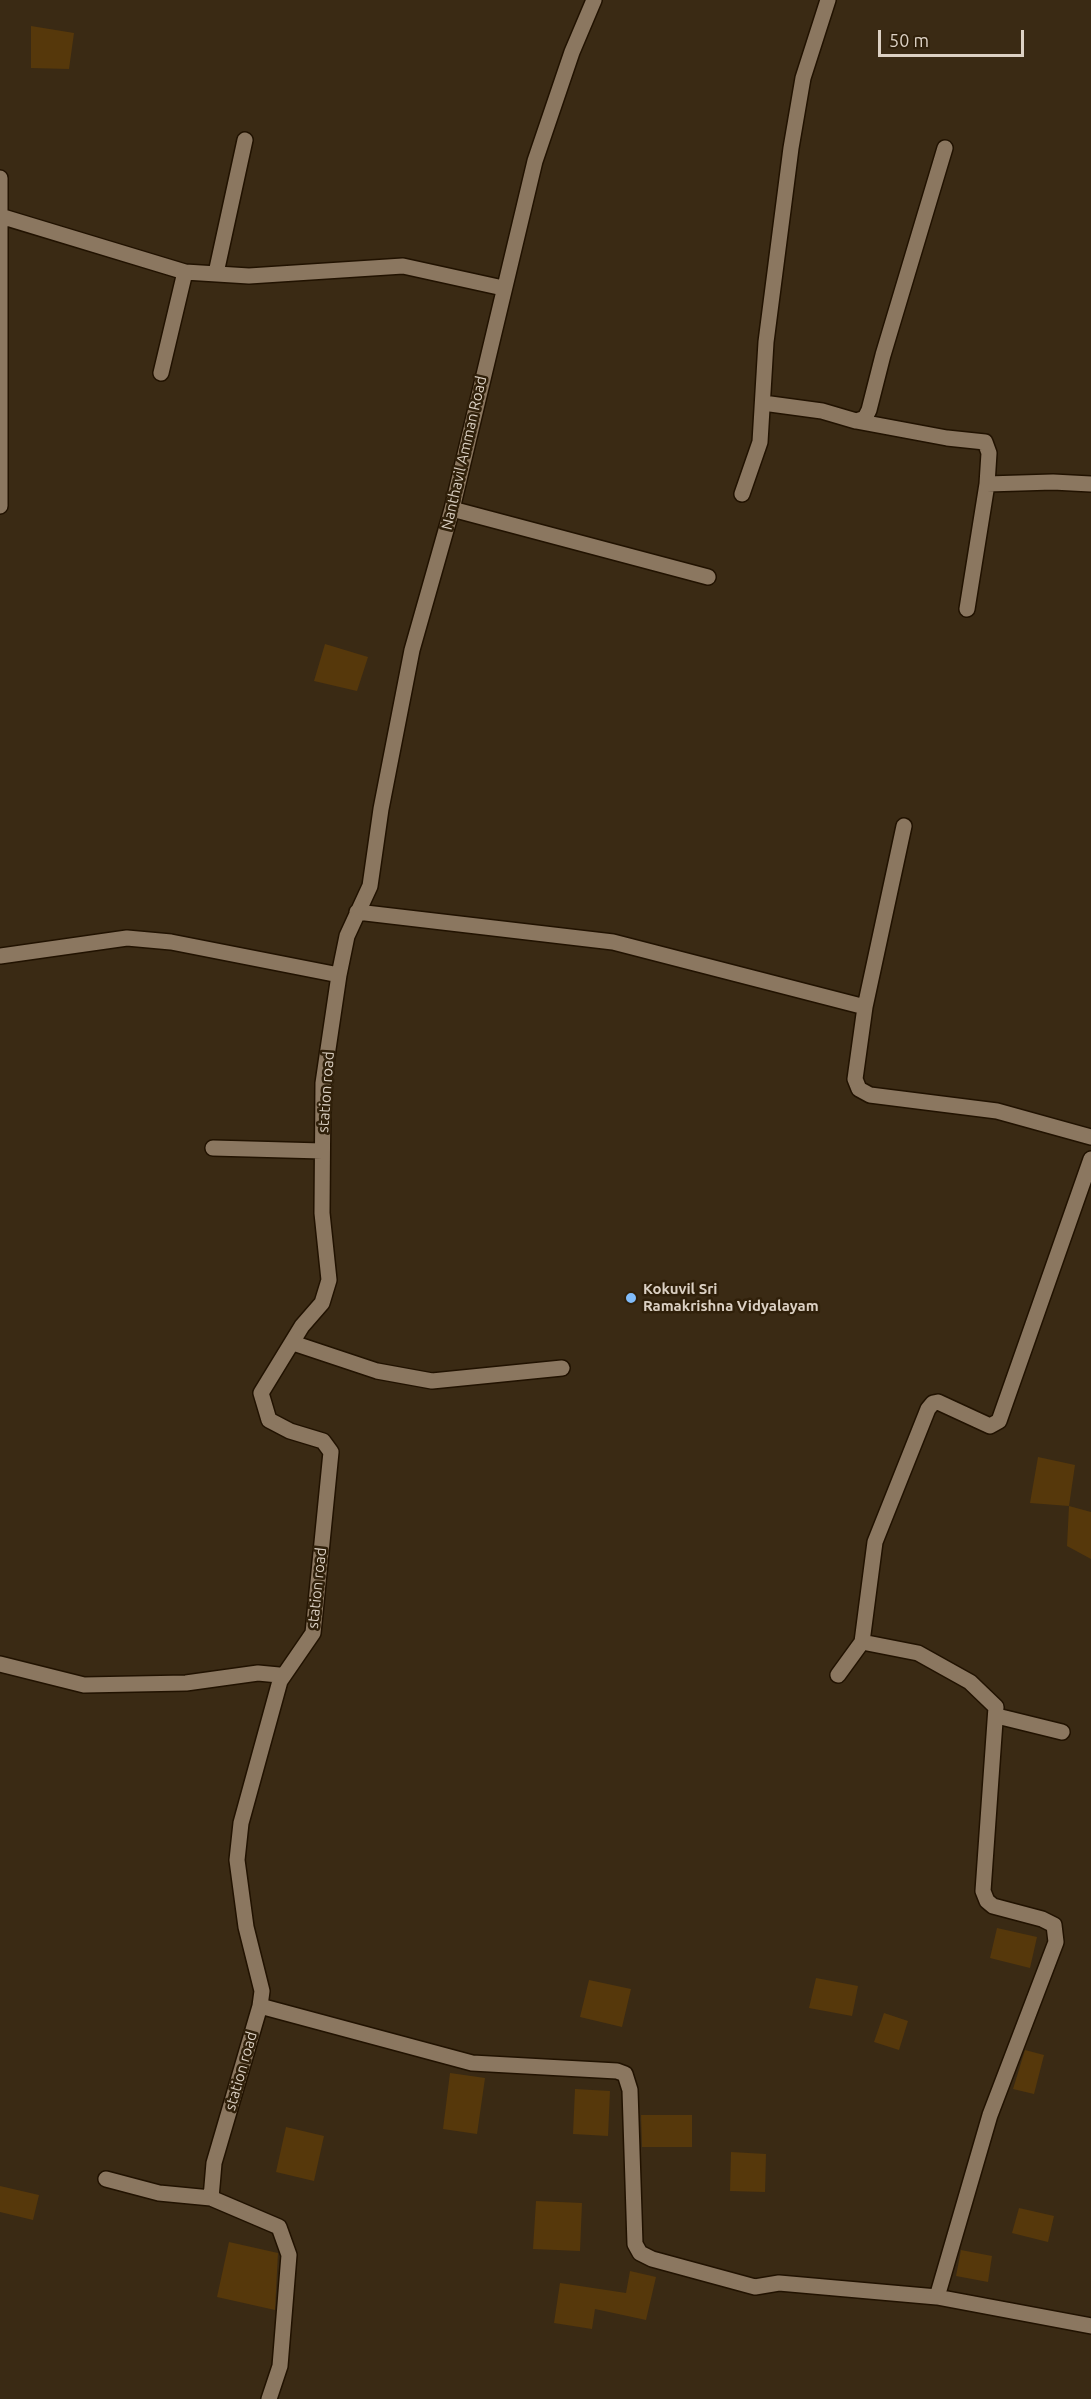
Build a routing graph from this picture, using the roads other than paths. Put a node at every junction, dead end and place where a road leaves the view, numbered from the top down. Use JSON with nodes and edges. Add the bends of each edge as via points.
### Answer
{"nodes":[{"id":1,"x":594,"y":0,"type":"edge"},
{"id":2,"x":828,"y":0,"type":"edge"},
{"id":3,"x":245,"y":140,"type":"dead end"},
{"id":4,"x":945,"y":148,"type":"dead end"},
{"id":5,"x":0,"y":178,"type":"edge"},
{"id":6,"x":0,"y":217,"type":"edge"},
{"id":7,"x":185,"y":272,"type":"junction"},
{"id":8,"x":216,"y":273,"type":"junction"},
{"id":9,"x":503,"y":288,"type":"junction"},
{"id":10,"x":161,"y":373,"type":"dead end"},
{"id":11,"x":763,"y":403,"type":"junction"},
{"id":12,"x":856,"y":421,"type":"junction"},
{"id":13,"x":987,"y":484,"type":"junction"},
{"id":14,"x":1091,"y":484,"type":"edge"},
{"id":15,"x":742,"y":494,"type":"dead end"},
{"id":16,"x":0,"y":506,"type":"edge"},
{"id":17,"x":452,"y":509,"type":"junction"},
{"id":18,"x":708,"y":577,"type":"dead end"},
{"id":19,"x":967,"y":609,"type":"dead end"},
{"id":20,"x":904,"y":826,"type":"dead end"},
{"id":21,"x":357,"y":912,"type":"junction"},
{"id":22,"x":0,"y":956,"type":"edge"},
{"id":23,"x":339,"y":975,"type":"junction"},
{"id":24,"x":865,"y":1007,"type":"junction"},
{"id":25,"x":1091,"y":1137,"type":"edge"},
{"id":26,"x":213,"y":1148,"type":"dead end"},
{"id":27,"x":322,"y":1151,"type":"junction"},
{"id":28,"x":1091,"y":1160,"type":"edge"},
{"id":29,"x":292,"y":1343,"type":"junction"},
{"id":30,"x":562,"y":1368,"type":"dead end"},
{"id":31,"x":862,"y":1642,"type":"junction"},
{"id":32,"x":0,"y":1664,"type":"edge"},
{"id":33,"x":838,"y":1676,"type":"dead end"},
{"id":34,"x":280,"y":1681,"type":"junction"},
{"id":35,"x":997,"y":1716,"type":"junction"},
{"id":36,"x":1062,"y":1732,"type":"dead end"},
{"id":37,"x":260,"y":2006,"type":"junction"},
{"id":38,"x":105,"y":2179,"type":"dead end"},
{"id":39,"x":211,"y":2198,"type":"junction"},
{"id":40,"x":937,"y":2297,"type":"junction"},
{"id":41,"x":1091,"y":2326,"type":"edge"},
{"id":42,"x":269,"y":2399,"type":"edge"}],
"edges":[{"from":1,"to":9,"type":"street","name":"Nanthavil Amman Road","via":[[535,161]]},
{"from":2,"to":11,"type":"street","via":[[803,78],[790,148],[766,342]]},
{"from":3,"to":8,"type":"street"},
{"from":4,"to":12,"type":"street","via":[[869,410],[865,418]]},
{"from":5,"to":6,"type":"street"},
{"from":6,"to":7,"type":"street"},
{"from":6,"to":16,"type":"street"},
{"from":7,"to":8,"type":"street"},
{"from":7,"to":10,"type":"street"},
{"from":8,"to":9,"type":"street","via":[[249,276],[403,266]]},
{"from":9,"to":17,"type":"street","name":"Nanthavil Amman Road"},
{"from":11,"to":12,"type":"street","via":[[822,411]]},
{"from":11,"to":15,"type":"street","via":[[760,442]]},
{"from":12,"to":13,"type":"street","via":[[985,442]]},
{"from":13,"to":14,"type":"street"},
{"from":13,"to":19,"type":"street"},
{"from":17,"to":18,"type":"street"},
{"from":17,"to":21,"type":"street","name":"Nanthavil Amman Road","via":[[412,650],[370,886]]},
{"from":20,"to":24,"type":"street"},
{"from":21,"to":23,"type":"street","name":"station road","via":[[347,936]]},
{"from":21,"to":24,"type":"street","via":[[613,942]]},
{"from":22,"to":23,"type":"street","via":[[127,938],[171,942]]},
{"from":23,"to":27,"type":"street","name":"station road","via":[[324,1083]]},
{"from":24,"to":25,"type":"street","via":[[855,1079],[859,1089],[870,1095],[997,1111]]},
{"from":26,"to":27,"type":"street"},
{"from":27,"to":29,"type":"street","name":"station road","via":[[322,1213],[329,1280],[322,1303]]},
{"from":28,"to":31,"type":"street","via":[[999,1421],[990,1426],[938,1402],[928,1408],[875,1542]]},
{"from":29,"to":30,"type":"street","via":[[377,1371],[432,1381]]},
{"from":29,"to":34,"type":"street","name":"station road","via":[[261,1393],[269,1420],[323,1441],[331,1452],[314,1633]]},
{"from":31,"to":33,"type":"street"},
{"from":31,"to":35,"type":"street","via":[[918,1653],[970,1682],[996,1707]]},
{"from":32,"to":34,"type":"street","via":[[84,1685],[186,1683],[258,1673],[279,1675]]},
{"from":34,"to":37,"type":"street","name":"station road","via":[[241,1823],[237,1860],[246,1927],[262,1991]]},
{"from":35,"to":36,"type":"street"},
{"from":35,"to":40,"type":"street","via":[[983,1891],[993,1906],[1054,1925],[1056,1942],[990,2115]]},
{"from":37,"to":39,"type":"street","name":"station road","via":[[214,2163]]},
{"from":37,"to":40,"type":"street","via":[[472,2063],[625,2074],[630,2090],[635,2244],[640,2253],[755,2287],[779,2283]]},
{"from":38,"to":39,"type":"street","via":[[159,2193]]},
{"from":39,"to":42,"type":"street","via":[[279,2227],[289,2255],[280,2366]]},
{"from":40,"to":41,"type":"street"}]}
